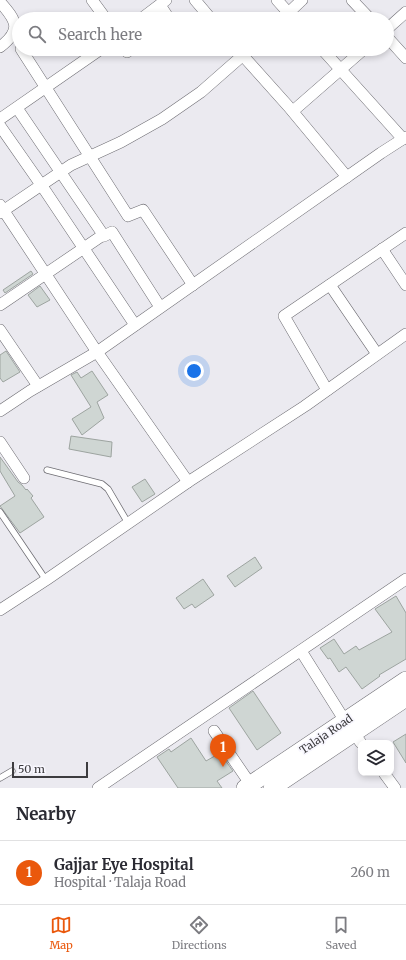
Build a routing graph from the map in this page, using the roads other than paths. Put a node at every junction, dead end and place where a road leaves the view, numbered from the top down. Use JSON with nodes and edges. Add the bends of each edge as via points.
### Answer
{"nodes":[{"id":1,"x":92,"y":0,"type":"edge"},
{"id":2,"x":195,"y":0,"type":"edge"},
{"id":3,"x":277,"y":0,"type":"edge"},
{"id":4,"x":302,"y":0,"type":"edge"},
{"id":5,"x":352,"y":0,"type":"edge"},
{"id":6,"x":0,"y":2,"type":"edge"},
{"id":7,"x":163,"y":2,"type":"edge"},
{"id":8,"x":101,"y":12,"type":"edge"},
{"id":9,"x":150,"y":12,"type":"edge"},
{"id":10,"x":166,"y":12,"type":"edge"},
{"id":11,"x":205,"y":12,"type":"edge"},
{"id":12,"x":285,"y":12,"type":"edge"},
{"id":13,"x":292,"y":12,"type":"edge"},
{"id":14,"x":363,"y":12,"type":"edge"},
{"id":15,"x":406,"y":12,"type":"edge"},
{"id":16,"x":12,"y":17,"type":"edge"},
{"id":17,"x":394,"y":23,"type":"edge"},
{"id":18,"x":12,"y":42,"type":"edge"},
{"id":19,"x":394,"y":45,"type":"edge"},
{"id":20,"x":0,"y":47,"type":"edge"},
{"id":21,"x":26,"y":56,"type":"edge"},
{"id":22,"x":91,"y":56,"type":"edge"},
{"id":23,"x":239,"y":56,"type":"edge"},
{"id":24,"x":248,"y":56,"type":"edge"},
{"id":25,"x":329,"y":56,"type":"edge"},
{"id":26,"x":356,"y":56,"type":"edge"},
{"id":27,"x":406,"y":58,"type":"edge"},
{"id":28,"x":341,"y":69,"type":"junction"},
{"id":29,"x":46,"y":88,"type":"junction"},
{"id":30,"x":17,"y":108,"type":"junction"},
{"id":31,"x":293,"y":111,"type":"junction"},
{"id":32,"x":0,"y":119,"type":"edge"},
{"id":33,"x":0,"y":126,"type":"edge"},
{"id":34,"x":405,"y":138,"type":"edge"},
{"id":35,"x":89,"y":157,"type":"junction"},
{"id":36,"x":61,"y":172,"type":"junction"},
{"id":37,"x":347,"y":177,"type":"junction"},
{"id":38,"x":42,"y":186,"type":"junction"},
{"id":39,"x":1,"y":209,"type":"edge"},
{"id":40,"x":406,"y":233,"type":"edge"},
{"id":41,"x":103,"y":235,"type":"junction"},
{"id":42,"x":83,"y":249,"type":"junction"},
{"id":43,"x":382,"y":249,"type":"junction"},
{"id":44,"x":46,"y":274,"type":"junction"},
{"id":45,"x":192,"y":284,"type":"junction"},
{"id":46,"x":330,"y":285,"type":"junction"},
{"id":47,"x":406,"y":286,"type":"edge"},
{"id":48,"x":0,"y":305,"type":"edge"},
{"id":49,"x":160,"y":307,"type":"junction"},
{"id":50,"x":135,"y":325,"type":"junction"},
{"id":51,"x":0,"y":330,"type":"edge"},
{"id":52,"x":406,"y":334,"type":"edge"},
{"id":53,"x":97,"y":352,"type":"junction"},
{"id":54,"x":377,"y":354,"type":"junction"},
{"id":55,"x":38,"y":386,"type":"junction"},
{"id":56,"x":327,"y":390,"type":"junction"},
{"id":57,"x":0,"y":411,"type":"edge"},
{"id":58,"x":0,"y":442,"type":"edge"},
{"id":59,"x":47,"y":470,"type":"dead end"},
{"id":60,"x":24,"y":478,"type":"dead end"},
{"id":61,"x":188,"y":482,"type":"junction"},
{"id":62,"x":0,"y":512,"type":"edge"},
{"id":63,"x":128,"y":523,"type":"junction"},
{"id":64,"x":406,"y":579,"type":"edge"},
{"id":65,"x":46,"y":580,"type":"junction"},
{"id":66,"x":0,"y":610,"type":"edge"},
{"id":67,"x":301,"y":651,"type":"junction"},
{"id":68,"x":406,"y":680,"type":"edge"},
{"id":69,"x":406,"y":698,"type":"edge"},
{"id":70,"x":214,"y":731,"type":"dead end"},
{"id":71,"x":353,"y":732,"type":"edge"},
{"id":72,"x":12,"y":771,"type":"dead end"},
{"id":73,"x":386,"y":776,"type":"edge"},
{"id":74,"x":0,"y":778,"type":"edge"},
{"id":75,"x":250,"y":787,"type":"edge"},
{"id":76,"x":98,"y":788,"type":"edge"},
{"id":77,"x":272,"y":788,"type":"edge"},
{"id":78,"x":395,"y":788,"type":"edge"}],
"edges":[{"from":1,"to":8,"type":"street"},
{"from":2,"to":11,"type":"street"},
{"from":3,"to":12,"type":"street"},
{"from":4,"to":13,"type":"street"},
{"from":5,"to":14,"type":"street"},
{"from":6,"to":16,"type":"street"},
{"from":7,"to":9,"type":"street"},
{"from":7,"to":10,"type":"street"},
{"from":15,"to":17,"type":"street"},
{"from":18,"to":20,"type":"street"},
{"from":19,"to":27,"type":"street"},
{"from":21,"to":29,"type":"street"},
{"from":22,"to":29,"type":"street"},
{"from":23,"to":35,"type":"street","via":[[201,92],[162,119]]},
{"from":24,"to":31,"type":"street"},
{"from":25,"to":28,"type":"street"},
{"from":26,"to":28,"type":"street"},
{"from":28,"to":31,"type":"street"},
{"from":28,"to":34,"type":"street"},
{"from":29,"to":30,"type":"street"},
{"from":29,"to":35,"type":"street"},
{"from":30,"to":32,"type":"street"},
{"from":30,"to":36,"type":"street"},
{"from":31,"to":37,"type":"street"},
{"from":33,"to":38,"type":"street"},
{"from":34,"to":37,"type":"street"},
{"from":35,"to":36,"type":"street"},
{"from":35,"to":45,"type":"street","via":[[128,216],[143,210]]},
{"from":36,"to":38,"type":"street"},
{"from":36,"to":41,"type":"street"},
{"from":37,"to":45,"type":"street"},
{"from":38,"to":39,"type":"street"},
{"from":38,"to":42,"type":"street"},
{"from":39,"to":44,"type":"street"},
{"from":40,"to":43,"type":"street"},
{"from":41,"to":42,"type":"street"},
{"from":41,"to":49,"type":"street","via":[[112,232]]},
{"from":42,"to":44,"type":"street"},
{"from":42,"to":50,"type":"street"},
{"from":43,"to":46,"type":"street"},
{"from":43,"to":47,"type":"street"},
{"from":44,"to":48,"type":"street"},
{"from":44,"to":53,"type":"street"},
{"from":45,"to":49,"type":"street"},
{"from":46,"to":54,"type":"street"},
{"from":46,"to":56,"type":"street","via":[[284,316]]},
{"from":49,"to":50,"type":"street"},
{"from":50,"to":53,"type":"street"},
{"from":51,"to":55,"type":"street"},
{"from":52,"to":54,"type":"street"},
{"from":53,"to":55,"type":"street"},
{"from":53,"to":61,"type":"street"},
{"from":54,"to":56,"type":"street"},
{"from":55,"to":57,"type":"street"},
{"from":56,"to":61,"type":"street"},
{"from":58,"to":60,"type":"street"},
{"from":59,"to":63,"type":"lane","via":[[102,484],[108,489]]},
{"from":61,"to":63,"type":"street"},
{"from":62,"to":65,"type":"lane"},
{"from":63,"to":65,"type":"street"},
{"from":64,"to":67,"type":"street"},
{"from":65,"to":66,"type":"street"},
{"from":67,"to":71,"type":"street"},
{"from":67,"to":76,"type":"street"},
{"from":68,"to":71,"type":"main road","name":"Talaja Road"},
{"from":69,"to":71,"type":"main road","name":"Talaja Road"},
{"from":70,"to":75,"type":"street"},
{"from":71,"to":75,"type":"main road","name":"Talaja Road"},
{"from":71,"to":77,"type":"main road","name":"Talaja Road"},
{"from":72,"to":74,"type":"lane"},
{"from":73,"to":78,"type":"street"}]}
